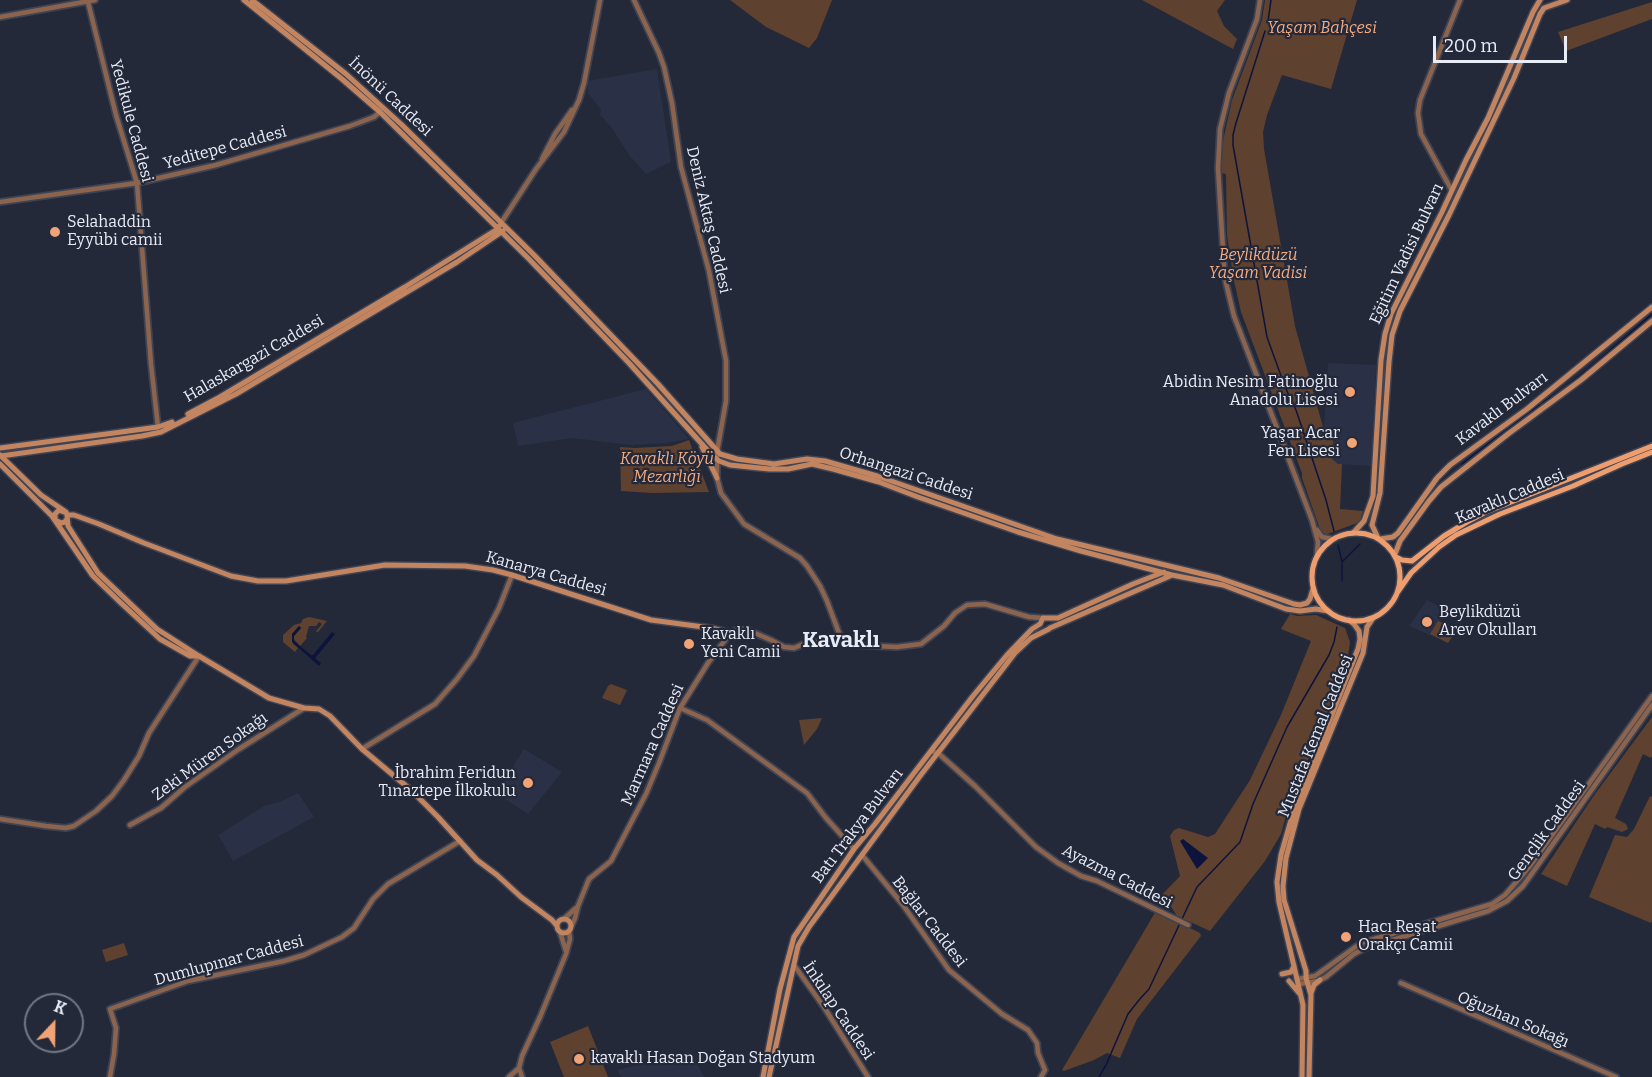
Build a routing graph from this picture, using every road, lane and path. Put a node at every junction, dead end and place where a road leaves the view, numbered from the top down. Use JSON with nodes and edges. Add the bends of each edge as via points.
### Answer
{"nodes":[{"id":1,"x":95,"y":0,"type":"edge"},
{"id":2,"x":244,"y":0,"type":"edge"},
{"id":3,"x":252,"y":0,"type":"edge"},
{"id":4,"x":600,"y":0,"type":"edge"},
{"id":5,"x":634,"y":0,"type":"edge"},
{"id":6,"x":1260,"y":0,"type":"edge"},
{"id":7,"x":1460,"y":0,"type":"edge"},
{"id":8,"x":1539,"y":0,"type":"edge"},
{"id":9,"x":1567,"y":0,"type":"edge"},
{"id":10,"x":88,"y":2,"type":"junction"},
{"id":11,"x":0,"y":17,"type":"edge"},
{"id":12,"x":276,"y":23,"type":"junction"},
{"id":13,"x":368,"y":97,"type":"junction"},
{"id":14,"x":380,"y":112,"type":"junction"},
{"id":15,"x":400,"y":127,"type":"junction"},
{"id":16,"x":137,"y":183,"type":"junction"},
{"id":17,"x":1452,"y":189,"type":"junction"},
{"id":18,"x":1448,"y":198,"type":"junction"},
{"id":19,"x":0,"y":202,"type":"edge"},
{"id":20,"x":1455,"y":202,"type":"junction"},
{"id":21,"x":502,"y":228,"type":"junction"},
{"id":22,"x":393,"y":297,"type":"junction"},
{"id":23,"x":1652,"y":307,"type":"edge"},
{"id":24,"x":1652,"y":321,"type":"edge"},
{"id":25,"x":659,"y":390,"type":"junction"},
{"id":26,"x":158,"y":427,"type":"junction"},
{"id":27,"x":699,"y":440,"type":"junction"},
{"id":28,"x":1652,"y":446,"type":"edge"},
{"id":29,"x":0,"y":448,"type":"edge"},
{"id":30,"x":717,"y":452,"type":"junction"},
{"id":31,"x":1652,"y":452,"type":"edge"},
{"id":32,"x":0,"y":456,"type":"edge"},
{"id":33,"x":717,"y":459,"type":"junction"},
{"id":34,"x":0,"y":464,"type":"edge"},
{"id":35,"x":728,"y":464,"type":"junction"},
{"id":36,"x":717,"y":478,"type":"junction"},
{"id":37,"x":67,"y":515,"type":"junction"},
{"id":38,"x":55,"y":520,"type":"junction"},
{"id":39,"x":1312,"y":520,"type":"junction"},
{"id":40,"x":1354,"y":532,"type":"junction"},
{"id":41,"x":1379,"y":538,"type":"junction"},
{"id":42,"x":1332,"y":539,"type":"junction"},
{"id":43,"x":1317,"y":555,"type":"junction"},
{"id":44,"x":1395,"y":555,"type":"junction"},
{"id":45,"x":1142,"y":567,"type":"junction"},
{"id":46,"x":1173,"y":568,"type":"junction"},
{"id":47,"x":1163,"y":573,"type":"junction"},
{"id":48,"x":512,"y":575,"type":"junction"},
{"id":49,"x":1172,"y":575,"type":"junction"},
{"id":50,"x":1141,"y":581,"type":"junction"},
{"id":51,"x":1313,"y":589,"type":"junction"},
{"id":52,"x":1397,"y":593,"type":"junction"},
{"id":53,"x":1328,"y":611,"type":"junction"},
{"id":54,"x":1373,"y":618,"type":"junction"},
{"id":55,"x":1349,"y":620,"type":"junction"},
{"id":56,"x":1043,"y":621,"type":"junction"},
{"id":57,"x":1050,"y":628,"type":"junction"},
{"id":58,"x":731,"y":633,"type":"junction"},
{"id":59,"x":842,"y":641,"type":"junction"},
{"id":60,"x":198,"y":656,"type":"junction"},
{"id":61,"x":1652,"y":696,"type":"edge"},
{"id":62,"x":1652,"y":705,"type":"edge"},
{"id":63,"x":304,"y":708,"type":"junction"},
{"id":64,"x":680,"y":708,"type":"junction"},
{"id":65,"x":362,"y":749,"type":"junction"},
{"id":66,"x":931,"y":751,"type":"junction"},
{"id":67,"x":938,"y":753,"type":"junction"},
{"id":68,"x":0,"y":819,"type":"edge"},
{"id":69,"x":130,"y":825,"type":"dead end"},
{"id":70,"x":460,"y":841,"type":"junction"},
{"id":71,"x":854,"y":849,"type":"junction"},
{"id":72,"x":862,"y":855,"type":"junction"},
{"id":73,"x":578,"y":906,"type":"junction"},
{"id":74,"x":560,"y":924,"type":"junction"},
{"id":75,"x":1188,"y":925,"type":"dead end"},
{"id":76,"x":570,"y":929,"type":"junction"},
{"id":77,"x":566,"y":951,"type":"junction"},
{"id":78,"x":787,"y":960,"type":"junction"},
{"id":79,"x":794,"y":965,"type":"junction"},
{"id":80,"x":1294,"y":966,"type":"junction"},
{"id":81,"x":1282,"y":974,"type":"dead end"},
{"id":82,"x":1320,"y":980,"type":"junction"},
{"id":83,"x":1288,"y":981,"type":"dead end"},
{"id":84,"x":1307,"y":981,"type":"junction"},
{"id":85,"x":1298,"y":982,"type":"junction"},
{"id":86,"x":1401,"y":983,"type":"dead end"},
{"id":87,"x":1311,"y":995,"type":"junction"},
{"id":88,"x":1301,"y":997,"type":"junction"},
{"id":89,"x":519,"y":1068,"type":"junction"},
{"id":90,"x":110,"y":1077,"type":"edge"},
{"id":91,"x":509,"y":1077,"type":"edge"},
{"id":92,"x":522,"y":1077,"type":"edge"},
{"id":93,"x":763,"y":1077,"type":"edge"},
{"id":94,"x":769,"y":1077,"type":"edge"},
{"id":95,"x":868,"y":1077,"type":"edge"},
{"id":96,"x":1041,"y":1077,"type":"edge"},
{"id":97,"x":1302,"y":1077,"type":"edge"},
{"id":98,"x":1308,"y":1077,"type":"edge"},
{"id":99,"x":1616,"y":1077,"type":"edge"}],
"edges":[{"from":1,"to":10,"type":"street"},
{"from":2,"to":12,"type":"main road"},
{"from":3,"to":12,"type":"main road"},
{"from":4,"to":21,"type":"street","via":[[579,100],[555,134]]},
{"from":5,"to":30,"type":"street","name":"Deniz Aktaş Caddesi","via":[[664,67],[681,167],[709,271],[726,361],[726,400]]},
{"from":6,"to":39,"type":"street","via":[[1257,20],[1229,93],[1220,129],[1218,168],[1224,266],[1234,316]]},
{"from":7,"to":17,"type":"street","via":[[1418,114],[1422,134]]},
{"from":8,"to":17,"type":"main road","name":"Eğitim Vadisi Bulvarı","via":[[1488,118]]},
{"from":9,"to":20,"type":"main road","name":"Eğitim Vadisi Bulvarı","via":[[1544,8],[1540,14]]},
{"from":10,"to":11,"type":"street"},
{"from":10,"to":16,"type":"street","name":"Yedikule Caddesi"},
{"from":12,"to":13,"type":"main road"},
{"from":13,"to":14,"type":"main road"},
{"from":13,"to":15,"type":"main road","name":"İnönü Caddesi"},
{"from":14,"to":15,"type":"main road"},
{"from":14,"to":16,"type":"street","name":"Yeditepe Caddesi","via":[[350,126],[266,151]]},
{"from":15,"to":21,"type":"main road","name":"Orhangazi Caddesi"},
{"from":16,"to":19,"type":"street","name":"Yeditepe Caddesi"},
{"from":16,"to":26,"type":"street","name":"Yedikule Caddesi"},
{"from":17,"to":18,"type":"main road","name":"Eğitim Vadisi Bulvarı"},
{"from":18,"to":20,"type":"main road"},
{"from":18,"to":40,"type":"main road","name":"Eğitim Vadisi Bulvarı","via":[[1385,334],[1373,496],[1364,521]]},
{"from":20,"to":41,"type":"main road","name":"Eğitim Vadisi Bulvarı","via":[[1392,334],[1380,494],[1372,525]]},
{"from":21,"to":22,"type":"main road"},
{"from":21,"to":25,"type":"main road","name":"Orhangazi Caddesi"},
{"from":22,"to":26,"type":"main road","name":"Halaskargazi Caddesi","via":[[220,397]]},
{"from":22,"to":32,"type":"main road","via":[[236,394],[161,432]]},
{"from":23,"to":41,"type":"main road","name":"Kavaklı Bulvarı","via":[[1527,409],[1450,465],[1398,533]]},
{"from":24,"to":44,"type":"main road","name":"Kavaklı Bulvarı","via":[[1441,487],[1400,541]]},
{"from":25,"to":27,"type":"main road","name":"Orhangazi Caddesi"},
{"from":25,"to":30,"type":"main road","name":"Orhangazi Caddesi"},
{"from":26,"to":29,"type":"main road","name":"Halaskargazi Caddesi"},
{"from":27,"to":33,"type":"main road","name":"Orhangazi Caddesi"},
{"from":27,"to":36,"type":"main road"},
{"from":28,"to":44,"type":"main road","name":"Kavaklı Caddesi","via":[[1486,512],[1444,536],[1412,561]]},
{"from":30,"to":33,"type":"street","name":"Deniz Aktaş Caddesi"},
{"from":30,"to":46,"type":"main road","name":"Orhangazi Caddesi","via":[[774,464],[807,459],[825,461],[1057,539]]},
{"from":31,"to":52,"type":"main road","name":"Kavaklı Caddesi","via":[[1456,535],[1411,573]]},
{"from":32,"to":37,"type":"main road"},
{"from":33,"to":35,"type":"main road","name":"Orhangazi Caddesi"},
{"from":33,"to":36,"type":"street","name":"Deniz Aktaş Caddesi"},
{"from":34,"to":38,"type":"main road"},
{"from":35,"to":36,"type":"main road","via":[[717,470]]},
{"from":35,"to":45,"type":"main road","name":"Orhangazi Caddesi","via":[[774,470],[812,464],[833,469],[1050,542]]},
{"from":36,"to":59,"type":"street","via":[[721,493],[744,524],[807,566],[824,594]]},
{"from":37,"to":38,"type":"main road","via":[[65,522]]},
{"from":37,"to":38,"type":"main road","via":[[59,510]]},
{"from":37,"to":48,"type":"main road","name":"Kanarya Caddesi","via":[[231,576],[258,581],[288,581],[385,565],[465,566]]},
{"from":37,"to":60,"type":"main road","via":[[68,526],[98,573],[157,629]]},
{"from":38,"to":60,"type":"main road","via":[[93,576],[121,603],[160,639],[190,656]]},
{"from":39,"to":42,"type":"street","via":[[1320,536]]},
{"from":39,"to":43,"type":"street"},
{"from":40,"to":41,"type":"main road"},
{"from":40,"to":42,"type":"main road"},
{"from":41,"to":44,"type":"main road"},
{"from":42,"to":43,"type":"main road"},
{"from":43,"to":51,"type":"main road"},
{"from":44,"to":52,"type":"main road","via":[[1400,571]]},
{"from":45,"to":47,"type":"main road","name":"Orhangazi Caddesi"},
{"from":45,"to":50,"type":"main road","via":[[1147,573]]},
{"from":46,"to":47,"type":"main road","name":"Batı Trakya Bulvarı"},
{"from":46,"to":49,"type":"main road"},
{"from":46,"to":51,"type":"main road","via":[[1300,605],[1309,601]]},
{"from":47,"to":49,"type":"main road"},
{"from":47,"to":50,"type":"main road","name":"Batı Trakya Bulvarı"},
{"from":48,"to":58,"type":"main road","name":"Kanarya Caddesi","via":[[647,619]]},
{"from":48,"to":65,"type":"street","via":[[499,608],[458,679],[435,704]]},
{"from":49,"to":53,"type":"main road","via":[[1223,585],[1286,609]]},
{"from":49,"to":57,"type":"main road","name":"Batı Trakya Bulvarı"},
{"from":50,"to":56,"type":"main road","name":"Batı Trakya Bulvarı"},
{"from":51,"to":53,"type":"main road"},
{"from":52,"to":54,"type":"main road","via":[[1388,608]]},
{"from":53,"to":55,"type":"main road"},
{"from":54,"to":55,"type":"main road"},
{"from":54,"to":84,"type":"main road","name":"Mustafa Kemal Caddesi","via":[[1366,627],[1363,653],[1299,809],[1286,858],[1284,900]]},
{"from":55,"to":80,"type":"main road","name":"Mustafa Kemal Caddesi","via":[[1359,631],[1358,649],[1293,813],[1281,855],[1278,894]]},
{"from":56,"to":57,"type":"main road","via":[[1043,629]]},
{"from":56,"to":57,"type":"main road","via":[[1052,622]]},
{"from":56,"to":59,"type":"street","via":[[985,604],[967,605],[921,644],[879,647]]},
{"from":56,"to":66,"type":"main road","name":"Batı Trakya Bulvarı","via":[[1007,655]]},
{"from":57,"to":67,"type":"main road","name":"Batı Trakya Bulvarı","via":[[1015,653]]},
{"from":58,"to":59,"type":"street","via":[[737,629],[750,632],[794,648],[806,643]]},
{"from":58,"to":64,"type":"street","name":"Marmara Caddesi"},
{"from":60,"to":63,"type":"main road","via":[[269,698]]},
{"from":60,"to":68,"type":"street","via":[[124,780],[96,811],[70,827]]},
{"from":61,"to":84,"type":"street","name":"Gençlik Caddesi","via":[[1505,895],[1492,904],[1361,943]]},
{"from":62,"to":82,"type":"street","name":"Gençlik Caddesi","via":[[1523,886],[1508,901],[1488,911],[1363,949]]},
{"from":63,"to":65,"type":"main road","via":[[319,709],[330,716]]},
{"from":63,"to":69,"type":"street","name":"Zeki Müren Sokağı","via":[[238,749],[161,808]]},
{"from":64,"to":71,"type":"street","via":[[707,720],[807,793]]},
{"from":64,"to":73,"type":"street","name":"Marmara Caddesi","via":[[646,794],[611,861],[589,879]]},
{"from":65,"to":70,"type":"main road","via":[[411,790]]},
{"from":66,"to":67,"type":"street","name":"Ayazma Caddesi"},
{"from":66,"to":71,"type":"main road","name":"Batı Trakya Bulvarı"},
{"from":67,"to":72,"type":"main road","name":"Batı Trakya Bulvarı"},
{"from":67,"to":75,"type":"street","name":"Ayazma Caddesi","via":[[1036,847],[1081,876]]},
{"from":70,"to":74,"type":"main road","via":[[521,897]]},
{"from":70,"to":90,"type":"street","name":"Dumlupınar Caddesi","via":[[388,884],[342,938],[304,955],[188,981],[111,1009],[116,1028]]},
{"from":71,"to":72,"type":"main road","via":[[854,856]]},
{"from":71,"to":78,"type":"main road","name":"Batı Trakya Bulvarı","via":[[794,937]]},
{"from":72,"to":79,"type":"main road","name":"Batı Trakya Bulvarı","via":[[809,927],[798,946]]},
{"from":72,"to":96,"type":"street","name":"Bağlar Caddesi","via":[[949,970],[1028,1030],[1037,1042],[1045,1070]]},
{"from":73,"to":74,"type":"street","name":"Marmara Caddesi"},
{"from":73,"to":76,"type":"street","name":"Marmara Caddesi"},
{"from":74,"to":76,"type":"main road","via":[[565,933]]},
{"from":74,"to":76,"type":"main road","via":[[568,920]]},
{"from":74,"to":77,"type":"street"},
{"from":76,"to":77,"type":"street","name":"Marmara Caddesi"},
{"from":77,"to":89,"type":"street","name":"Marmara Caddesi"},
{"from":78,"to":79,"type":"street","name":"İnkılap Caddesi"},
{"from":78,"to":93,"type":"main road","name":"Batı Trakya Bulvarı"},
{"from":79,"to":94,"type":"main road","name":"Batı Trakya Bulvarı"},
{"from":79,"to":95,"type":"street","name":"İnkılap Caddesi"},
{"from":80,"to":81,"type":"main road","via":[[1291,972]]},
{"from":80,"to":85,"type":"main road","name":"Mustafa Kemal Caddesi"},
{"from":82,"to":84,"type":"street","name":"Gençlik Caddesi"},
{"from":82,"to":87,"type":"main road"},
{"from":83,"to":88,"type":"main road"},
{"from":84,"to":85,"type":"street"},
{"from":84,"to":87,"type":"main road","name":"Mustafa Kemal Caddesi"},
{"from":85,"to":88,"type":"main road","name":"Mustafa Kemal Caddesi"},
{"from":86,"to":99,"type":"street","name":"Oğuzhan Sokağı"},
{"from":87,"to":98,"type":"main road","name":"Mustafa Kemal Caddesi"},
{"from":88,"to":97,"type":"main road","name":"Mustafa Kemal Caddesi"},
{"from":89,"to":91,"type":"street"},
{"from":89,"to":92,"type":"street"}]}
